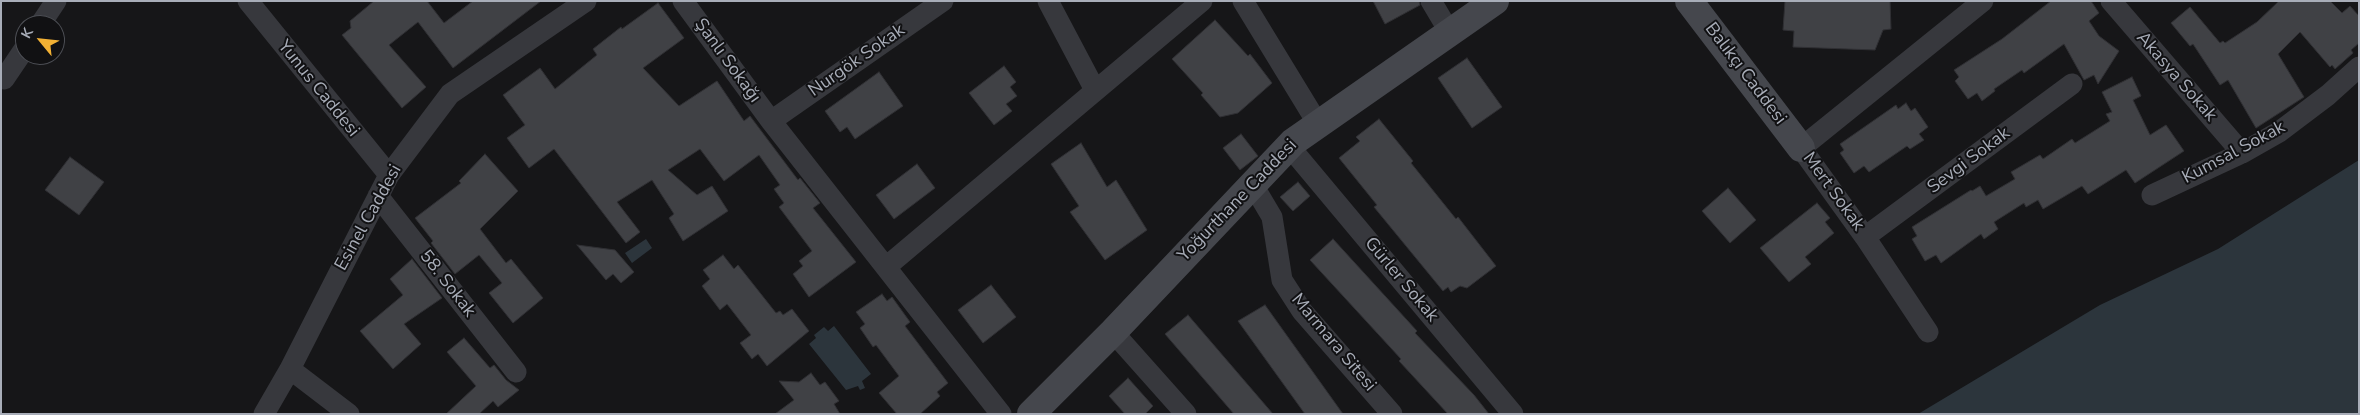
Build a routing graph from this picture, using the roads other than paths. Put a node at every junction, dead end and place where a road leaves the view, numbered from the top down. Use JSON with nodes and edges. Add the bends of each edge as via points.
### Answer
{"nodes":[{"id":1,"x":56,"y":1,"type":"edge"},
{"id":2,"x":248,"y":1,"type":"edge"},
{"id":3,"x":586,"y":1,"type":"edge"},
{"id":4,"x":684,"y":1,"type":"edge"},
{"id":5,"x":943,"y":1,"type":"edge"},
{"id":6,"x":1048,"y":1,"type":"edge"},
{"id":7,"x":1202,"y":1,"type":"edge"},
{"id":8,"x":1243,"y":1,"type":"edge"},
{"id":9,"x":1431,"y":1,"type":"edge"},
{"id":10,"x":1495,"y":1,"type":"edge"},
{"id":11,"x":1689,"y":1,"type":"edge"},
{"id":12,"x":1983,"y":1,"type":"edge"},
{"id":13,"x":2111,"y":1,"type":"edge"},
{"id":14,"x":47,"y":15,"type":"edge"},
{"id":15,"x":1450,"y":33,"type":"junction"},
{"id":16,"x":15,"y":62,"type":"edge"},
{"id":17,"x":2359,"y":67,"type":"edge"},
{"id":18,"x":3,"y":78,"type":"edge"},
{"id":19,"x":2072,"y":84,"type":"dead end"},
{"id":20,"x":1095,"y":90,"type":"junction"},
{"id":21,"x":771,"y":121,"type":"junction"},
{"id":22,"x":1318,"y":124,"type":"junction"},
{"id":23,"x":1291,"y":144,"type":"junction"},
{"id":24,"x":1800,"y":148,"type":"junction"},
{"id":25,"x":2242,"y":153,"type":"junction"},
{"id":26,"x":389,"y":175,"type":"junction"},
{"id":27,"x":1253,"y":185,"type":"junction"},
{"id":28,"x":2152,"y":195,"type":"dead end"},
{"id":29,"x":378,"y":196,"type":"junction"},
{"id":30,"x":1866,"y":237,"type":"junction"},
{"id":31,"x":886,"y":267,"type":"junction"},
{"id":32,"x":1113,"y":332,"type":"junction"},
{"id":33,"x":1928,"y":332,"type":"dead end"},
{"id":34,"x":290,"y":369,"type":"junction"},
{"id":35,"x":516,"y":372,"type":"dead end"},
{"id":36,"x":264,"y":414,"type":"edge"},
{"id":37,"x":349,"y":414,"type":"edge"},
{"id":38,"x":1001,"y":414,"type":"edge"},
{"id":39,"x":1031,"y":414,"type":"edge"},
{"id":40,"x":1186,"y":414,"type":"edge"},
{"id":41,"x":1392,"y":414,"type":"edge"},
{"id":42,"x":1513,"y":414,"type":"edge"}],
"edges":[{"from":1,"to":14,"type":"street"},
{"from":2,"to":26,"type":"street","name":"Yunus Caddesi"},
{"from":3,"to":26,"type":"street","name":"Esinel Caddesi","via":[[450,94]]},
{"from":4,"to":21,"type":"street","name":"Şanlı Sokağı"},
{"from":5,"to":21,"type":"street","name":"Nurgök Sokak"},
{"from":6,"to":20,"type":"street"},
{"from":7,"to":20,"type":"street"},
{"from":8,"to":22,"type":"street"},
{"from":9,"to":15,"type":"street"},
{"from":10,"to":15,"type":"main road","name":"Yoğurthane Caddesi"},
{"from":11,"to":24,"type":"main road","name":"Balıkçı Caddesi"},
{"from":12,"to":24,"type":"street","name":"Mert Sokak"},
{"from":13,"to":25,"type":"street","name":"Akasya Sokak"},
{"from":15,"to":22,"type":"main road","name":"Yoğurthane Caddesi"},
{"from":16,"to":18,"type":"street"},
{"from":17,"to":25,"type":"street","name":"Kumsal Sokak","via":[[2279,132]]},
{"from":19,"to":30,"type":"street","name":"Sevgi Sokak"},
{"from":20,"to":31,"type":"street"},
{"from":21,"to":31,"type":"street","name":"Şanlı Sokağı"},
{"from":22,"to":23,"type":"main road","name":"Yoğurthane Caddesi"},
{"from":23,"to":27,"type":"main road","name":"Yoğurthane Caddesi"},
{"from":23,"to":42,"type":"street","name":"Gürler Sokak"},
{"from":24,"to":30,"type":"street","name":"Mert Sokak"},
{"from":25,"to":28,"type":"street","name":"Kumsal Sokak"},
{"from":26,"to":29,"type":"street","name":"Esinel Caddesi"},
{"from":27,"to":32,"type":"main road","name":"Yoğurthane Caddesi"},
{"from":27,"to":41,"type":"street","name":"Marmara Sitesi","via":[[1272,217],[1282,280],[1302,311]]},
{"from":29,"to":34,"type":"street","name":"Esinel Caddesi"},
{"from":29,"to":35,"type":"street","name":"58. Sokak"},
{"from":30,"to":33,"type":"street","name":"Mert Sokak"},
{"from":31,"to":38,"type":"street","name":"Şanlı Sokağı"},
{"from":32,"to":39,"type":"main road","name":"Yoğurthane Caddesi"},
{"from":32,"to":40,"type":"street"},
{"from":34,"to":36,"type":"street","name":"Esinel Caddesi"},
{"from":34,"to":37,"type":"street"}]}
